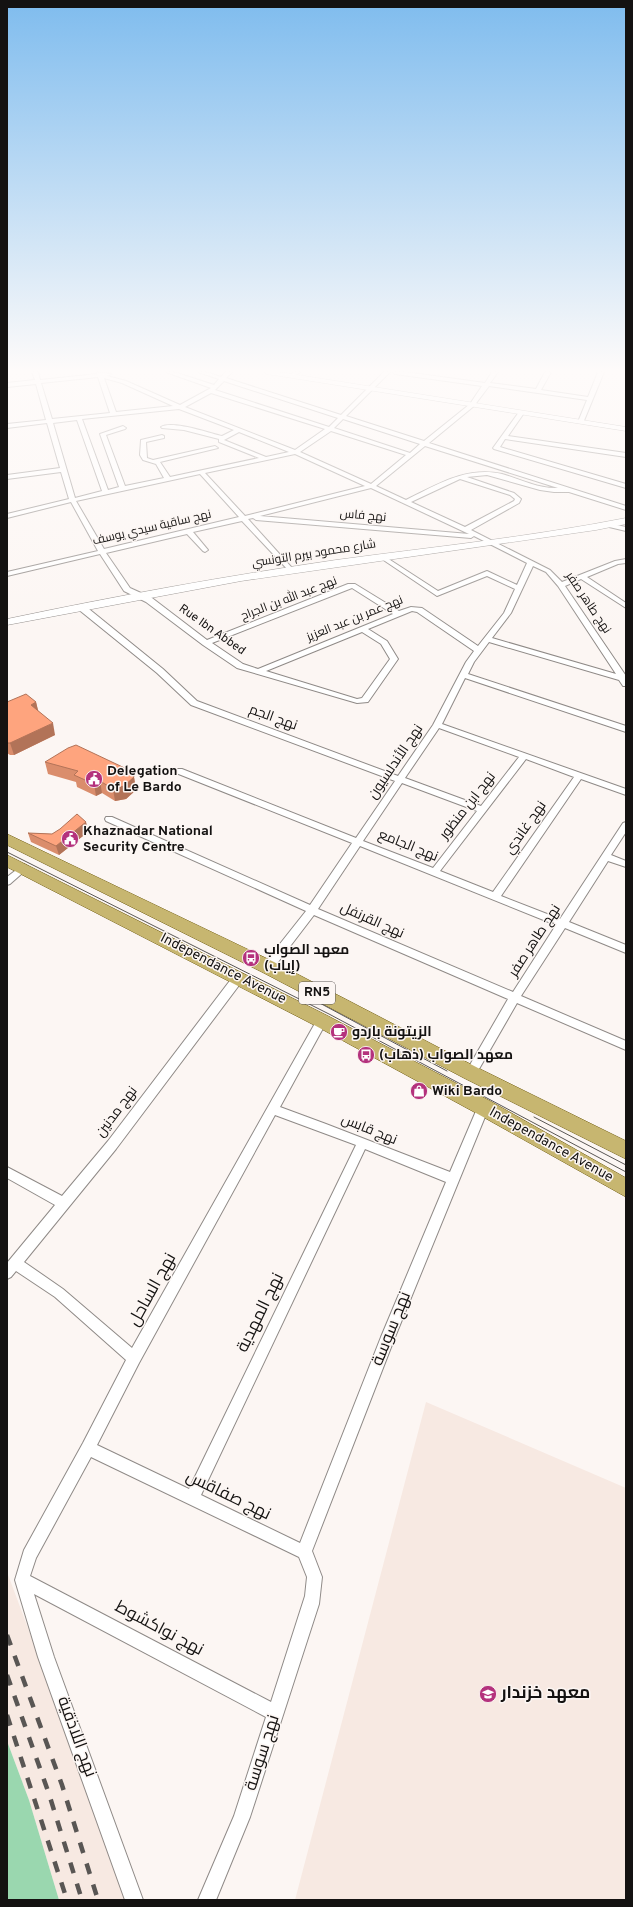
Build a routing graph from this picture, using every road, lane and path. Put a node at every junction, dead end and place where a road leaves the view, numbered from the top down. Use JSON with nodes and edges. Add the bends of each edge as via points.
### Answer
{"nodes":[{"id":1,"x":60,"y":461,"type":"edge"},
{"id":2,"x":95,"y":461,"type":"edge"},
{"id":3,"x":113,"y":461,"type":"edge"},
{"id":4,"x":155,"y":461,"type":"edge"},
{"id":5,"x":251,"y":461,"type":"edge"},
{"id":6,"x":316,"y":461,"type":"edge"},
{"id":7,"x":403,"y":461,"type":"edge"},
{"id":8,"x":483,"y":461,"type":"edge"},
{"id":9,"x":541,"y":461,"type":"edge"},
{"id":10,"x":62,"y":470,"type":"junction"},
{"id":11,"x":201,"y":472,"type":"junction"},
{"id":12,"x":7,"y":477,"type":"edge"},
{"id":13,"x":460,"y":477,"type":"junction"},
{"id":14,"x":168,"y":479,"type":"junction"},
{"id":15,"x":372,"y":486,"type":"junction"},
{"id":16,"x":626,"y":486,"type":"edge"},
{"id":17,"x":123,"y":489,"type":"junction"},
{"id":18,"x":574,"y":490,"type":"junction"},
{"id":19,"x":106,"y":492,"type":"junction"},
{"id":20,"x":73,"y":501,"type":"junction"},
{"id":21,"x":406,"y":502,"type":"junction"},
{"id":22,"x":626,"y":508,"type":"edge"},
{"id":23,"x":7,"y":516,"type":"edge"},
{"id":24,"x":244,"y":518,"type":"junction"},
{"id":25,"x":626,"y":521,"type":"edge"},
{"id":26,"x":607,"y":525,"type":"junction"},
{"id":27,"x":626,"y":529,"type":"edge"},
{"id":28,"x":465,"y":530,"type":"junction"},
{"id":29,"x":188,"y":531,"type":"junction"},
{"id":30,"x":478,"y":536,"type":"junction"},
{"id":31,"x":492,"y":542,"type":"junction"},
{"id":32,"x":101,"y":550,"type":"junction"},
{"id":33,"x":204,"y":550,"type":"dead end"},
{"id":34,"x":382,"y":557,"type":"junction"},
{"id":35,"x":626,"y":561,"type":"edge"},
{"id":36,"x":531,"y":562,"type":"junction"},
{"id":37,"x":291,"y":570,"type":"junction"},
{"id":38,"x":7,"y":574,"type":"edge"},
{"id":39,"x":584,"y":577,"type":"junction"},
{"id":40,"x":561,"y":585,"type":"junction"},
{"id":41,"x":518,"y":588,"type":"junction"},
{"id":42,"x":140,"y":596,"type":"junction"},
{"id":43,"x":626,"y":606,"type":"edge"},
{"id":44,"x":81,"y":607,"type":"junction"},
{"id":45,"x":398,"y":614,"type":"junction"},
{"id":46,"x":7,"y":622,"type":"edge"},
{"id":47,"x":363,"y":629,"type":"junction"},
{"id":48,"x":487,"y":639,"type":"junction"},
{"id":49,"x":206,"y":643,"type":"junction"},
{"id":50,"x":478,"y":650,"type":"junction"},
{"id":51,"x":257,"y":672,"type":"junction"},
{"id":52,"x":464,"y":675,"type":"junction"},
{"id":53,"x":625,"y":680,"type":"edge"},
{"id":54,"x":437,"y":725,"type":"junction"},
{"id":55,"x":626,"y":729,"type":"edge"},
{"id":56,"x":524,"y":756,"type":"junction"},
{"id":57,"x":179,"y":771,"type":"dead end"},
{"id":58,"x":579,"y":776,"type":"junction"},
{"id":59,"x":400,"y":779,"type":"junction"},
{"id":60,"x":626,"y":792,"type":"edge"},
{"id":61,"x":482,"y":810,"type":"junction"},
{"id":62,"x":109,"y":819,"type":"dead end"},
{"id":63,"x":626,"y":825,"type":"edge"},
{"id":64,"x":7,"y":839,"type":"edge"},
{"id":65,"x":358,"y":841,"type":"junction"},
{"id":66,"x":606,"y":857,"type":"junction"},
{"id":67,"x":7,"y":860,"type":"edge"},
{"id":68,"x":626,"y":864,"type":"edge"},
{"id":69,"x":24,"y":867,"type":"junction"},
{"id":70,"x":435,"y":872,"type":"junction"},
{"id":71,"x":7,"y":882,"type":"edge"},
{"id":72,"x":496,"y":896,"type":"junction"},
{"id":73,"x":312,"y":910,"type":"junction"},
{"id":74,"x":563,"y":924,"type":"junction"},
{"id":75,"x":626,"y":949,"type":"edge"},
{"id":76,"x":268,"y":967,"type":"junction"},
{"id":77,"x":238,"y":977,"type":"junction"},
{"id":78,"x":514,"y":999,"type":"junction"},
{"id":79,"x":322,"y":1021,"type":"junction"},
{"id":80,"x":626,"y":1046,"type":"edge"},
{"id":81,"x":471,"y":1073,"type":"junction"},
{"id":82,"x":483,"y":1107,"type":"junction"},
{"id":83,"x":274,"y":1110,"type":"junction"},
{"id":84,"x":362,"y":1144,"type":"junction"},
{"id":85,"x":626,"y":1150,"type":"edge"},
{"id":86,"x":7,"y":1172,"type":"edge"},
{"id":87,"x":453,"y":1179,"type":"junction"},
{"id":88,"x":626,"y":1188,"type":"edge"},
{"id":89,"x":65,"y":1204,"type":"junction"},
{"id":90,"x":11,"y":1268,"type":"edge"},
{"id":91,"x":134,"y":1358,"type":"junction"},
{"id":92,"x":88,"y":1448,"type":"junction"},
{"id":93,"x":192,"y":1499,"type":"junction"},
{"id":94,"x":304,"y":1552,"type":"junction"},
{"id":95,"x":22,"y":1580,"type":"junction"},
{"id":96,"x":276,"y":1713,"type":"junction"},
{"id":97,"x":133,"y":1897,"type":"edge"},
{"id":98,"x":207,"y":1900,"type":"edge"}],
"edges":[{"from":1,"to":10,"type":"street","name":"Rue Ibn Abbed"},
{"from":2,"to":19,"type":"street"},
{"from":3,"to":17,"type":"street"},
{"from":4,"to":14,"type":"street"},
{"from":5,"to":11,"type":"street"},
{"from":6,"to":15,"type":"street","name":"نهج طاهر صفر"},
{"from":7,"to":15,"type":"street"},
{"from":8,"to":18,"type":"street"},
{"from":9,"to":16,"type":"street"},
{"from":10,"to":12,"type":"street"},
{"from":10,"to":20,"type":"street","name":"Rue Ibn Abbed"},
{"from":11,"to":14,"type":"street"},
{"from":11,"to":24,"type":"street"},
{"from":13,"to":18,"type":"street","via":[[481,472],[544,490]]},
{"from":13,"to":21,"type":"street"},
{"from":13,"to":28,"type":"street","via":[[512,494],[518,499],[517,502]]},
{"from":14,"to":17,"type":"street"},
{"from":15,"to":21,"type":"street","name":"نهج طاهر صفر"},
{"from":15,"to":24,"type":"street","name":"نهج ساقية سيدي يوسف"},
{"from":17,"to":19,"type":"street"},
{"from":18,"to":22,"type":"street"},
{"from":19,"to":20,"type":"street"},
{"from":20,"to":23,"type":"street"},
{"from":20,"to":32,"type":"street","name":"Rue Ibn Abbed"},
{"from":21,"to":28,"type":"street","name":"نهج طاهر صفر"},
{"from":24,"to":29,"type":"street","name":"نهج ساقية سيدي يوسف"},
{"from":24,"to":30,"type":"street","name":"نهج فاس"},
{"from":24,"to":37,"type":"street"},
{"from":25,"to":26,"type":"main road","name":"شارع محمود بيرم التونسي"},
{"from":26,"to":27,"type":"street"},
{"from":26,"to":31,"type":"main road","name":"شارع محمود بيرم التونسي"},
{"from":28,"to":30,"type":"street","name":"نهج طاهر صفر"},
{"from":29,"to":32,"type":"street","name":"نهج ساقية سيدي يوسف"},
{"from":29,"to":33,"type":"street"},
{"from":30,"to":31,"type":"street","name":"نهج طاهر صفر"},
{"from":31,"to":34,"type":"main road","name":"شارع محمود بيرم التونسي"},
{"from":31,"to":36,"type":"street","name":"نهج طاهر صفر"},
{"from":32,"to":38,"type":"street","name":"نهج ساقية سيدي يوسف"},
{"from":32,"to":42,"type":"street","name":"Rue Ibn Abbed","via":[[127,589]]},
{"from":34,"to":37,"type":"main road","name":"شارع محمود بيرم التونسي"},
{"from":34,"to":41,"type":"street","via":[[437,594],[487,573]]},
{"from":35,"to":39,"type":"street","via":[[617,562]]},
{"from":36,"to":40,"type":"street","name":"نهج طاهر صفر","via":[[551,573]]},
{"from":36,"to":41,"type":"street","name":"نهج الأندلسيون"},
{"from":37,"to":42,"type":"main road","name":"شارع محمود بيرم التونسي"},
{"from":39,"to":40,"type":"street"},
{"from":39,"to":43,"type":"street"},
{"from":40,"to":53,"type":"street","name":"نهج طاهر صفر"},
{"from":41,"to":48,"type":"street","name":"نهج الأندلسيون","via":[[507,613]]},
{"from":42,"to":44,"type":"main road","name":"شارع محمود بيرم التونسي"},
{"from":42,"to":49,"type":"street","name":"Rue Ibn Abbed"},
{"from":44,"to":46,"type":"main road","name":"شارع محمود بيرم التونسي"},
{"from":44,"to":59,"type":"street","name":"نهج الجم","via":[[160,671],[194,703]]},
{"from":45,"to":47,"type":"street","name":"نهج عمر بن عبد العزيز"},
{"from":45,"to":49,"type":"street","name":"نهج عبد الله بن الجراح","via":[[355,586],[351,586]]},
{"from":45,"to":50,"type":"street","name":"نهج عمر بن عبد العزيز","via":[[410,609],[419,610]]},
{"from":47,"to":51,"type":"street","name":"نهج عمر بن عبد العزيز"},
{"from":47,"to":51,"type":"street","name":"Rue Ibn Abbed","via":[[384,643],[394,659],[365,700],[357,701]]},
{"from":48,"to":50,"type":"street","name":"نهج الأندلسيون"},
{"from":48,"to":53,"type":"street"},
{"from":49,"to":51,"type":"street","name":"Rue Ibn Abbed","via":[[240,666]]},
{"from":50,"to":52,"type":"street","name":"نهج الأندلسيون"},
{"from":52,"to":54,"type":"street","name":"نهج الأندلسيون"},
{"from":52,"to":55,"type":"street"},
{"from":54,"to":56,"type":"street"},
{"from":54,"to":59,"type":"street","name":"نهج الأندلسيون"},
{"from":56,"to":58,"type":"street"},
{"from":56,"to":61,"type":"street","name":"نهج ابن منظور"},
{"from":57,"to":65,"type":"street","name":"نهج الجامع"},
{"from":58,"to":60,"type":"street"},
{"from":58,"to":72,"type":"street","name":"نهج غاندي"},
{"from":59,"to":61,"type":"street","name":"نهج الجم"},
{"from":59,"to":65,"type":"street","name":"نهج الأندلسيون"},
{"from":61,"to":70,"type":"street","name":"نهج ابن منظور"},
{"from":62,"to":73,"type":"street","name":"نهج القرنفل"},
{"from":63,"to":66,"type":"street","name":"نهج طاهر صفر"},
{"from":64,"to":76,"type":"main road","name":"Independance Avenue","number":"RN5"},
{"from":65,"to":70,"type":"street","name":"نهج الجامع"},
{"from":65,"to":73,"type":"street","name":"نهج الأندلسيون"},
{"from":66,"to":68,"type":"street"},
{"from":66,"to":74,"type":"street","name":"نهج طاهر صفر"},
{"from":67,"to":69,"type":"main road","name":"Independance Avenue","number":"RN5"},
{"from":69,"to":71,"type":"street"},
{"from":69,"to":77,"type":"main road","name":"Independance Avenue","number":"RN5"},
{"from":70,"to":72,"type":"street","name":"نهج الجامع"},
{"from":72,"to":74,"type":"street","name":"نهج الجامع"},
{"from":73,"to":76,"type":"street","name":"نهج الأندلسيون"},
{"from":73,"to":78,"type":"street","name":"نهج القرنفل"},
{"from":74,"to":75,"type":"street","name":"نهج الجامع"},
{"from":74,"to":78,"type":"street","name":"نهج طاهر صفر"},
{"from":76,"to":81,"type":"main road","name":"Independance Avenue","number":"RN5"},
{"from":77,"to":79,"type":"main road","name":"Independance Avenue","number":"RN5"},
{"from":77,"to":89,"type":"street","name":"نهج مدنين","via":[[112,1146]]},
{"from":78,"to":80,"type":"street","name":"نهج القرنفل"},
{"from":78,"to":81,"type":"street","name":"نهج طاهر صفر"},
{"from":79,"to":82,"type":"main road","name":"Independance Avenue","number":"RN5"},
{"from":79,"to":83,"type":"street","name":"نهج الساحل"},
{"from":81,"to":85,"type":"main road","name":"Independance Avenue","number":"RN5"},
{"from":82,"to":87,"type":"street","name":"نهج سوسة"},
{"from":82,"to":88,"type":"main road","name":"Independance Avenue","number":"RN5"},
{"from":83,"to":84,"type":"street","name":"نهج قابس"},
{"from":83,"to":91,"type":"street","name":"نهج الساحل"},
{"from":84,"to":87,"type":"street","name":"نهج قابس"},
{"from":84,"to":93,"type":"street","name":"نهج المهدية"},
{"from":86,"to":89,"type":"street"},
{"from":87,"to":94,"type":"street","name":"نهج سوسة"},
{"from":89,"to":90,"type":"street","name":"نهج مدنين"},
{"from":90,"to":91,"type":"street","name":"نهج مدنين","via":[[59,1293]]},
{"from":91,"to":92,"type":"street","name":"نهج الساحل"},
{"from":92,"to":93,"type":"street","name":"نهج صفاقس"},
{"from":92,"to":95,"type":"street","name":"نهج الساحل","via":[[29,1555]]},
{"from":93,"to":94,"type":"street","name":"نهج صفاقس"},
{"from":94,"to":96,"type":"street","name":"نهج سوسة","via":[[313,1568],[315,1581],[311,1604]]},
{"from":95,"to":96,"type":"street","name":"نهج نواكشوط"},
{"from":95,"to":97,"type":"street","name":"نهج اللاذقية","via":[[46,1657]]},
{"from":96,"to":98,"type":"street","name":"نهج سوسة","via":[[242,1817]]}]}
